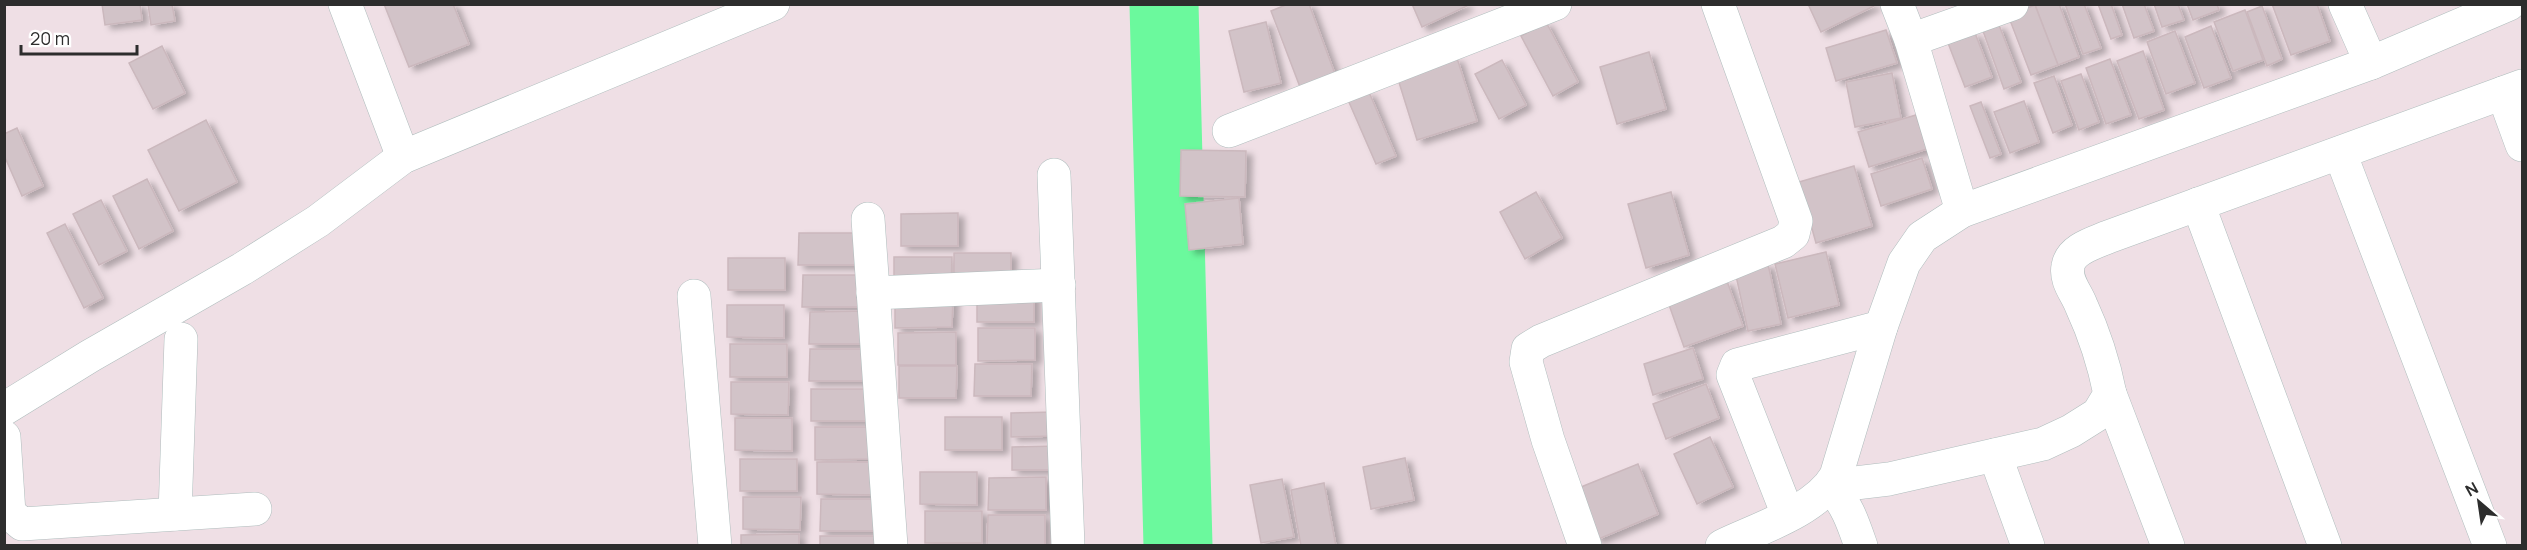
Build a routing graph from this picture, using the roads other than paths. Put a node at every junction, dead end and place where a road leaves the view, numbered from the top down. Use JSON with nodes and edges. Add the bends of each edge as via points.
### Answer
{"nodes":[{"id":1,"x":345,"y":4,"type":"edge"},
{"id":2,"x":773,"y":4,"type":"edge"},
{"id":3,"x":1555,"y":4,"type":"edge"},
{"id":4,"x":1718,"y":4,"type":"edge"},
{"id":5,"x":1896,"y":4,"type":"edge"},
{"id":6,"x":2012,"y":4,"type":"edge"},
{"id":7,"x":2345,"y":4,"type":"edge"},
{"id":8,"x":2509,"y":4,"type":"edge"},
{"id":9,"x":1911,"y":40,"type":"junction"},
{"id":10,"x":2370,"y":63,"type":"junction"},
{"id":11,"x":2513,"y":90,"type":"edge"},
{"id":12,"x":1228,"y":131,"type":"dead end"},
{"id":13,"x":2523,"y":146,"type":"edge"},
{"id":14,"x":2340,"y":153,"type":"junction"},
{"id":15,"x":403,"y":158,"type":"junction"},
{"id":16,"x":1054,"y":175,"type":"dead end"},
{"id":17,"x":2198,"y":204,"type":"junction"},
{"id":18,"x":1962,"y":211,"type":"junction"},
{"id":19,"x":868,"y":219,"type":"dead end"},
{"id":20,"x":1059,"y":285,"type":"junction"},
{"id":21,"x":873,"y":293,"type":"junction"},
{"id":22,"x":694,"y":296,"type":"dead end"},
{"id":23,"x":1881,"y":327,"type":"junction"},
{"id":24,"x":181,"y":339,"type":"dead end"},
{"id":25,"x":2110,"y":394,"type":"junction"},
{"id":26,"x":4,"y":409,"type":"edge"},
{"id":27,"x":4,"y":437,"type":"edge"},
{"id":28,"x":1995,"y":455,"type":"junction"},
{"id":29,"x":1830,"y":486,"type":"junction"},
{"id":30,"x":255,"y":509,"type":"dead end"},
{"id":31,"x":175,"y":514,"type":"junction"},
{"id":32,"x":1788,"y":515,"type":"junction"},
{"id":33,"x":716,"y":546,"type":"edge"},
{"id":34,"x":891,"y":546,"type":"edge"},
{"id":35,"x":1068,"y":546,"type":"edge"},
{"id":36,"x":1586,"y":546,"type":"edge"},
{"id":37,"x":1722,"y":546,"type":"edge"},
{"id":38,"x":1861,"y":546,"type":"edge"},
{"id":39,"x":2028,"y":546,"type":"edge"},
{"id":40,"x":2168,"y":546,"type":"edge"},
{"id":41,"x":2325,"y":546,"type":"edge"},
{"id":42,"x":2490,"y":546,"type":"edge"}],
"edges":[{"from":1,"to":15,"type":"street"},
{"from":2,"to":15,"type":"street"},
{"from":3,"to":12,"type":"street"},
{"from":4,"to":36,"type":"street","via":[[1796,221],[1792,234],[1783,242],[1528,349],[1526,362],[1548,440]]},
{"from":5,"to":9,"type":"street"},
{"from":6,"to":9,"type":"street"},
{"from":7,"to":10,"type":"street"},
{"from":8,"to":10,"type":"street"},
{"from":9,"to":18,"type":"street"},
{"from":10,"to":18,"type":"street"},
{"from":11,"to":13,"type":"street"},
{"from":11,"to":14,"type":"street"},
{"from":14,"to":17,"type":"street"},
{"from":14,"to":42,"type":"street"},
{"from":15,"to":26,"type":"street","via":[[318,221],[242,269]]},
{"from":16,"to":20,"type":"street"},
{"from":17,"to":25,"type":"street","via":[[2078,250],[2068,265],[2069,282],[2081,304]]},
{"from":17,"to":41,"type":"street"},
{"from":18,"to":23,"type":"street","via":[[1922,237],[1904,263]]},
{"from":19,"to":21,"type":"street"},
{"from":20,"to":21,"type":"street"},
{"from":20,"to":35,"type":"street"},
{"from":21,"to":34,"type":"street"},
{"from":22,"to":33,"type":"street"},
{"from":23,"to":29,"type":"street"},
{"from":23,"to":32,"type":"street","via":[[1733,369],[1732,375]]},
{"from":24,"to":31,"type":"street"},
{"from":25,"to":28,"type":"street","via":[[2098,414],[2072,431],[2043,444]]},
{"from":25,"to":40,"type":"street"},
{"from":27,"to":31,"type":"street","via":[[9,513],[22,524]]},
{"from":28,"to":29,"type":"street","via":[[1889,479]]},
{"from":28,"to":39,"type":"street"},
{"from":29,"to":32,"type":"street"},
{"from":29,"to":38,"type":"street","via":[[1850,513]]},
{"from":30,"to":31,"type":"street"},
{"from":32,"to":37,"type":"street"}]}
